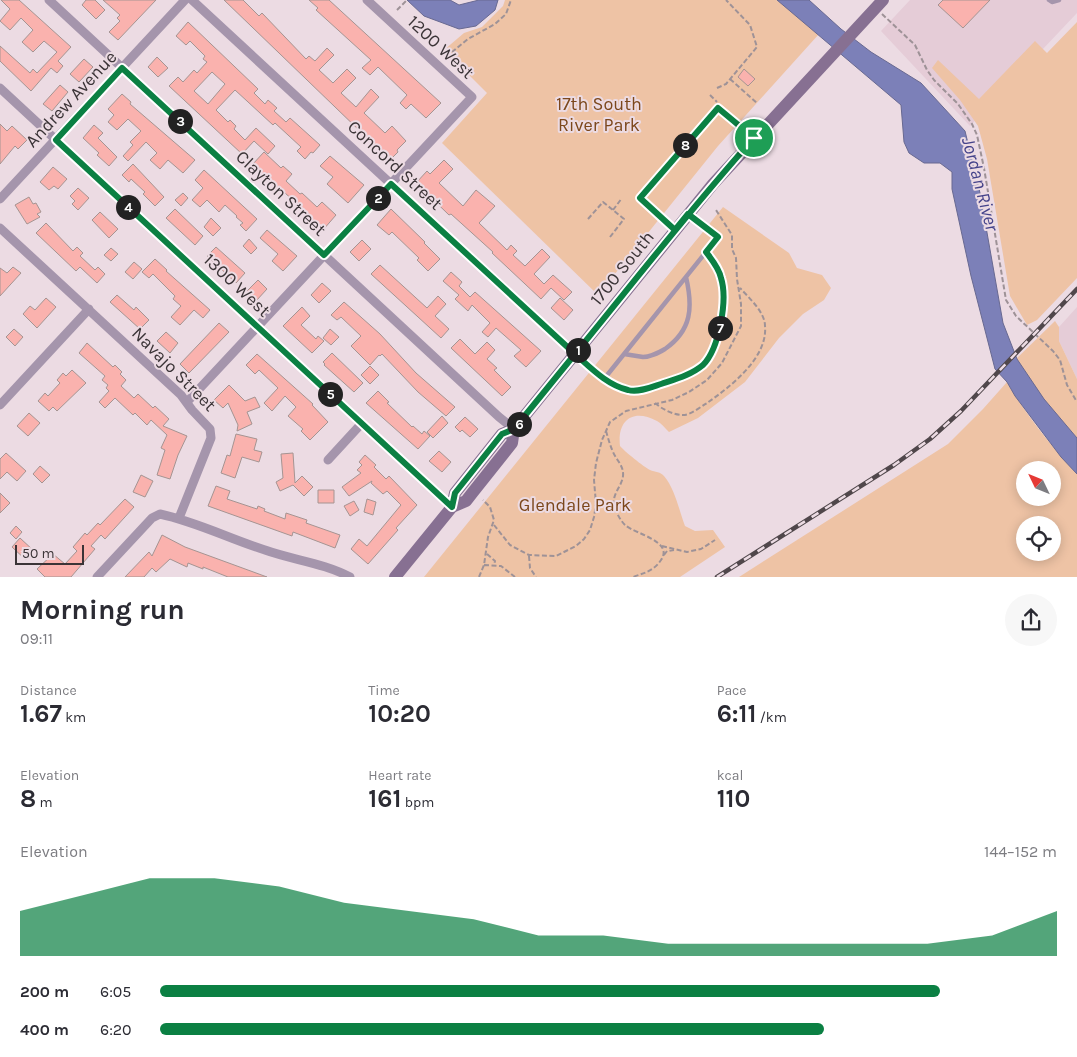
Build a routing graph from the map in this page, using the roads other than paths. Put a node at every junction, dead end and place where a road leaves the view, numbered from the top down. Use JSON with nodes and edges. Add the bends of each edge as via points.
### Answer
{"nodes":[{"id":1,"x":49,"y":0,"type":"edge"},
{"id":2,"x":185,"y":0,"type":"edge"},
{"id":3,"x":192,"y":0,"type":"edge"},
{"id":4,"x":367,"y":0,"type":"edge"},
{"id":5,"x":882,"y":0,"type":"edge"},
{"id":6,"x":1049,"y":0,"type":"edge"},
{"id":7,"x":1059,"y":0,"type":"edge"},
{"id":8,"x":122,"y":68,"type":"junction"},
{"id":9,"x":0,"y":88,"type":"edge"},
{"id":10,"x":754,"y":138,"type":"junction"},
{"id":11,"x":56,"y":140,"type":"junction"},
{"id":12,"x":391,"y":184,"type":"junction"},
{"id":13,"x":0,"y":199,"type":"edge"},
{"id":14,"x":688,"y":214,"type":"junction"},
{"id":15,"x":0,"y":228,"type":"edge"},
{"id":16,"x":675,"y":230,"type":"junction"},
{"id":17,"x":706,"y":252,"type":"junction"},
{"id":18,"x":324,"y":255,"type":"junction"},
{"id":19,"x":686,"y":277,"type":"junction"},
{"id":20,"x":89,"y":309,"type":"junction"},
{"id":21,"x":257,"y":327,"type":"junction"},
{"id":22,"x":575,"y":354,"type":"junction"},
{"id":23,"x":624,"y":354,"type":"junction"},
{"id":24,"x":604,"y":379,"type":"junction"},
{"id":25,"x":187,"y":402,"type":"junction"},
{"id":26,"x":0,"y":404,"type":"edge"},
{"id":27,"x":362,"y":423,"type":"junction"},
{"id":28,"x":514,"y":429,"type":"junction"},
{"id":29,"x":328,"y":460,"type":"dead end"},
{"id":30,"x":452,"y":507,"type":"junction"},
{"id":31,"x":179,"y":518,"type":"junction"},
{"id":32,"x":97,"y":577,"type":"edge"},
{"id":33,"x":350,"y":577,"type":"edge"},
{"id":34,"x":395,"y":577,"type":"edge"}],
"edges":[{"from":1,"to":8,"type":"street","name":"Clayton Street"},
{"from":2,"to":8,"type":"street","name":"Andrew Avenue"},
{"from":3,"to":12,"type":"street","name":"Concord Street"},
{"from":4,"to":12,"type":"street","name":"1200 West","via":[[472,97]]},
{"from":5,"to":10,"type":"street","name":"1700 South"},
{"from":6,"to":7,"type":"lane"},
{"from":8,"to":11,"type":"street","name":"Andrew Avenue"},
{"from":8,"to":18,"type":"street","name":"Clayton Street"},
{"from":9,"to":11,"type":"street","name":"1300 West"},
{"from":10,"to":14,"type":"street","name":"1700 South"},
{"from":10,"to":16,"type":"lane","via":[[718,108],[646,191],[640,198]]},
{"from":11,"to":13,"type":"street","name":"Andrew Avenue"},
{"from":11,"to":21,"type":"street","name":"1300 West"},
{"from":12,"to":18,"type":"street"},
{"from":12,"to":22,"type":"street","name":"Concord Street"},
{"from":14,"to":16,"type":"street","name":"1700 South"},
{"from":14,"to":17,"type":"lane","via":[[718,237]]},
{"from":15,"to":20,"type":"street","name":"Navajo Street"},
{"from":16,"to":22,"type":"street","name":"1700 South"},
{"from":17,"to":19,"type":"lane"},
{"from":17,"to":24,"type":"lane","via":[[722,279],[723,299],[717,341],[703,364],[679,378],[631,391]]},
{"from":18,"to":21,"type":"street"},
{"from":18,"to":28,"type":"street","name":"Clayton Street"},
{"from":19,"to":23,"type":"lane"},
{"from":19,"to":23,"type":"lane","via":[[691,296],[689,313],[682,332],[674,342],[657,354],[644,357]]},
{"from":20,"to":25,"type":"street","name":"Navajo Street"},
{"from":20,"to":26,"type":"street"},
{"from":21,"to":25,"type":"street"},
{"from":21,"to":27,"type":"street","name":"1300 West"},
{"from":22,"to":24,"type":"lane"},
{"from":22,"to":28,"type":"street","name":"1700 South"},
{"from":23,"to":24,"type":"lane"},
{"from":25,"to":31,"type":"street","name":"Navajo Street","via":[[212,433]]},
{"from":27,"to":29,"type":"street"},
{"from":27,"to":30,"type":"street","name":"1300 West"},
{"from":28,"to":30,"type":"street","name":"1700 South","via":[[502,434],[455,493]]},
{"from":30,"to":34,"type":"street","name":"1700 South"},
{"from":31,"to":32,"type":"street","via":[[154,515]]},
{"from":31,"to":33,"type":"street","via":[[266,551],[337,570]]}]}
